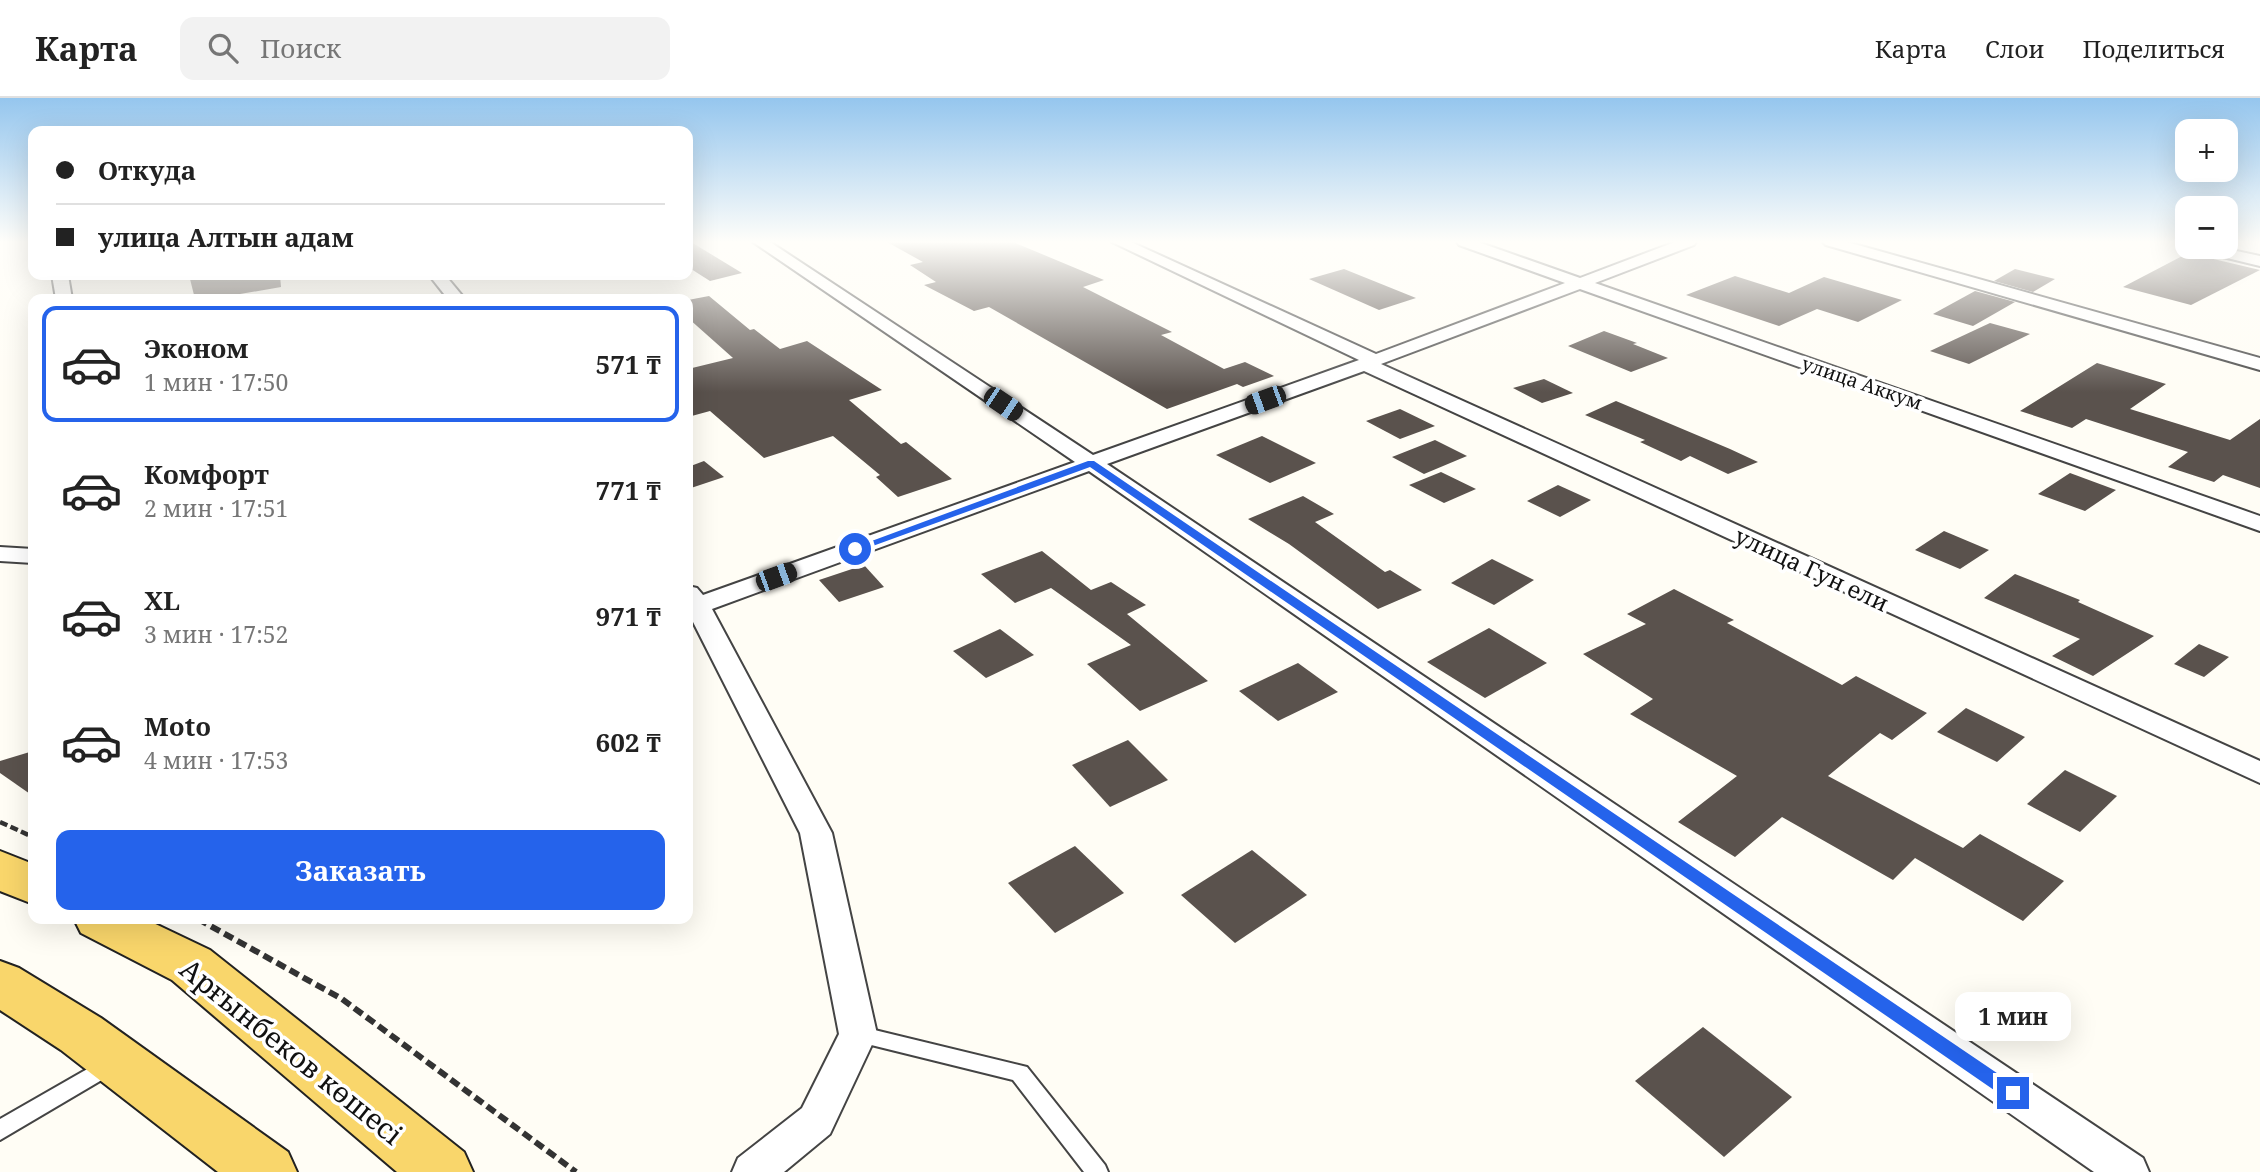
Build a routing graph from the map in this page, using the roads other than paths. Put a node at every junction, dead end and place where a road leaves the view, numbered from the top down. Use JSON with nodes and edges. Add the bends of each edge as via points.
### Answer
{"nodes":[{"id":1,"x":835,"y":292,"type":"edge"},
{"id":2,"x":1224,"y":292,"type":"edge"},
{"id":3,"x":1552,"y":292,"type":"edge"},
{"id":4,"x":1607,"y":292,"type":"edge"},
{"id":5,"x":2007,"y":292,"type":"edge"},
{"id":6,"x":1370,"y":362,"type":"junction"},
{"id":7,"x":2260,"y":364,"type":"edge"},
{"id":8,"x":1091,"y":463,"type":"junction"},
{"id":9,"x":2260,"y":524,"type":"edge"},
{"id":10,"x":0,"y":554,"type":"edge"},
{"id":11,"x":28,"y":556,"type":"edge"},
{"id":12,"x":693,"y":602,"type":"edge"},
{"id":13,"x":693,"y":607,"type":"edge"},
{"id":14,"x":2260,"y":773,"type":"edge"},
{"id":15,"x":0,"y":869,"type":"edge"},
{"id":16,"x":28,"y":883,"type":"edge"},
{"id":17,"x":109,"y":924,"type":"edge"},
{"id":18,"x":0,"y":983,"type":"edge"},
{"id":19,"x":858,"y":1034,"type":"junction"},
{"id":20,"x":117,"y":1061,"type":"junction"},
{"id":21,"x":0,"y":1130,"type":"edge"},
{"id":22,"x":266,"y":1172,"type":"edge"},
{"id":23,"x":442,"y":1172,"type":"edge"},
{"id":24,"x":753,"y":1172,"type":"edge"},
{"id":25,"x":1097,"y":1172,"type":"edge"},
{"id":26,"x":2128,"y":1172,"type":"edge"}],
"edges":[{"from":1,"to":8,"type":"street"},
{"from":2,"to":6,"type":"street","name":"улица Гун ели"},
{"from":3,"to":6,"type":"street"},
{"from":4,"to":9,"type":"street","name":"улица Аккум"},
{"from":5,"to":7,"type":"street"},
{"from":6,"to":8,"type":"street"},
{"from":6,"to":14,"type":"street","name":"улица Гун ели"},
{"from":8,"to":12,"type":"street"},
{"from":8,"to":26,"type":"street"},
{"from":10,"to":11,"type":"street"},
{"from":13,"to":19,"type":"street","via":[[816,833]]},
{"from":15,"to":16,"type":"main road"},
{"from":17,"to":23,"type":"main road","name":"Арғынбеков көшесі","via":[[191,965]]},
{"from":18,"to":20,"type":"main road"},
{"from":19,"to":24,"type":"street","via":[[816,1121]]},
{"from":19,"to":25,"type":"lane","via":[[1020,1073]]},
{"from":20,"to":21,"type":"lane"},
{"from":20,"to":22,"type":"main road"}]}
